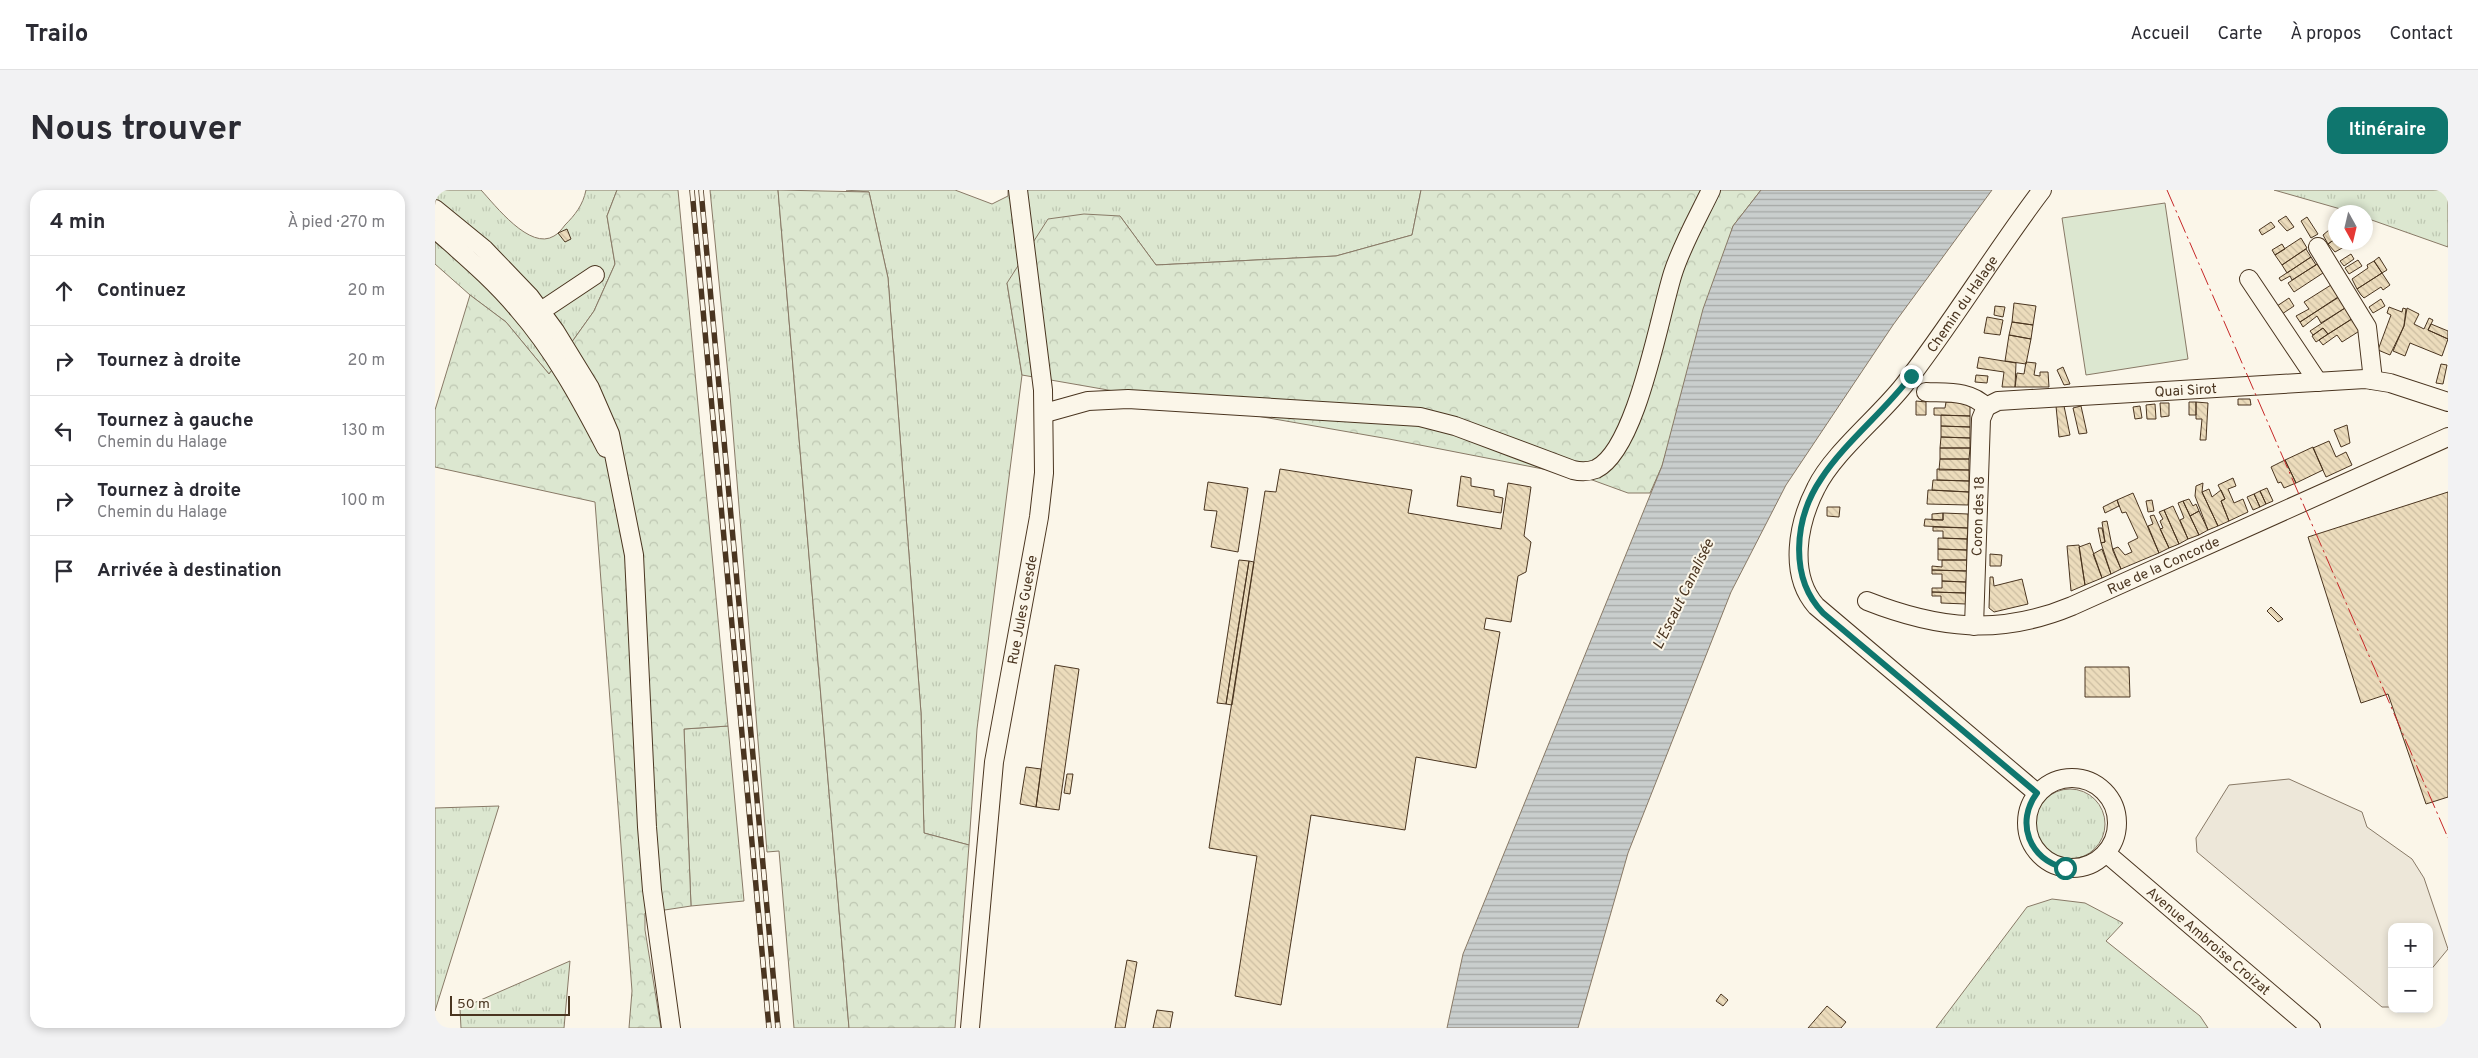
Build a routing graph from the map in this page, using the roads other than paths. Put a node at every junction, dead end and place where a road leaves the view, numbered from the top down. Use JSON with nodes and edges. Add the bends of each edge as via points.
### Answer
{"nodes":[{"id":1,"x":1018,"y":190,"type":"edge"},
{"id":2,"x":1711,"y":190,"type":"edge"},
{"id":3,"x":2042,"y":190,"type":"edge"},
{"id":4,"x":435,"y":209,"type":"edge"},
{"id":5,"x":435,"y":229,"type":"edge"},
{"id":6,"x":2318,"y":247,"type":"dead end"},
{"id":7,"x":595,"y":275,"type":"dead end"},
{"id":8,"x":2249,"y":279,"type":"dead end"},
{"id":9,"x":535,"y":316,"type":"junction"},
{"id":10,"x":2373,"y":380,"type":"junction"},
{"id":11,"x":2318,"y":382,"type":"junction"},
{"id":12,"x":1926,"y":392,"type":"dead end"},
{"id":13,"x":2448,"y":402,"type":"edge"},
{"id":14,"x":1986,"y":407,"type":"junction"},
{"id":15,"x":1045,"y":413,"type":"junction"},
{"id":16,"x":2448,"y":437,"type":"edge"},
{"id":17,"x":1867,"y":601,"type":"dead end"},
{"id":18,"x":1974,"y":626,"type":"junction"},
{"id":19,"x":2037,"y":793,"type":"junction"},
{"id":20,"x":2106,"y":853,"type":"junction"},
{"id":21,"x":671,"y":1028,"type":"edge"},
{"id":22,"x":971,"y":1028,"type":"edge"},
{"id":23,"x":2311,"y":1028,"type":"edge"}],
"edges":[{"from":1,"to":15,"type":"street","name":"Rue Jules Guesde"},
{"from":2,"to":15,"type":"street","via":[[1673,274],[1632,419],[1602,465],[1591,471],[1573,470],[1455,426],[1403,415],[1128,399],[1088,401]]},
{"from":3,"to":19,"type":"street","name":"Chemin du Halage","via":[[1907,382],[1820,480],[1805,516],[1799,554],[1806,591],[1823,613]]},
{"from":4,"to":9,"type":"street","via":[[499,263]]},
{"from":5,"to":9,"type":"street"},
{"from":6,"to":10,"type":"street","via":[[2365,321],[2370,339]]},
{"from":7,"to":9,"type":"street"},
{"from":8,"to":11,"type":"street"},
{"from":9,"to":21,"type":"street","via":[[576,365],[601,412],[620,478],[635,563],[647,827],[652,890]]},
{"from":10,"to":11,"type":"street","name":"Quai Sirot"},
{"from":10,"to":13,"type":"street","name":"Quai Sirot"},
{"from":11,"to":14,"type":"street","name":"Quai Sirot","via":[[1998,401]]},
{"from":12,"to":14,"type":"street","via":[[1969,395]]},
{"from":14,"to":18,"type":"street","name":"Coron des 18","via":[[1981,419]]},
{"from":15,"to":22,"type":"street","name":"Rue Jules Guesde","via":[[1041,502],[993,769]]},
{"from":16,"to":18,"type":"street","name":"Rue de la Concorde","via":[[2062,610],[2024,621]]},
{"from":17,"to":18,"type":"street","name":"Rue de la Concorde","via":[[1917,619]]},
{"from":19,"to":20,"type":"street","via":[[2028,810],[2027,829],[2030,842],[2041,857],[2052,864],[2071,868],[2090,865]]},
{"from":19,"to":20,"type":"street","via":[[2065,778],[2084,780],[2101,788],[2113,803],[2117,820],[2115,838]]},
{"from":20,"to":23,"type":"street","name":"Avenue Ambroise Croizat"}]}
